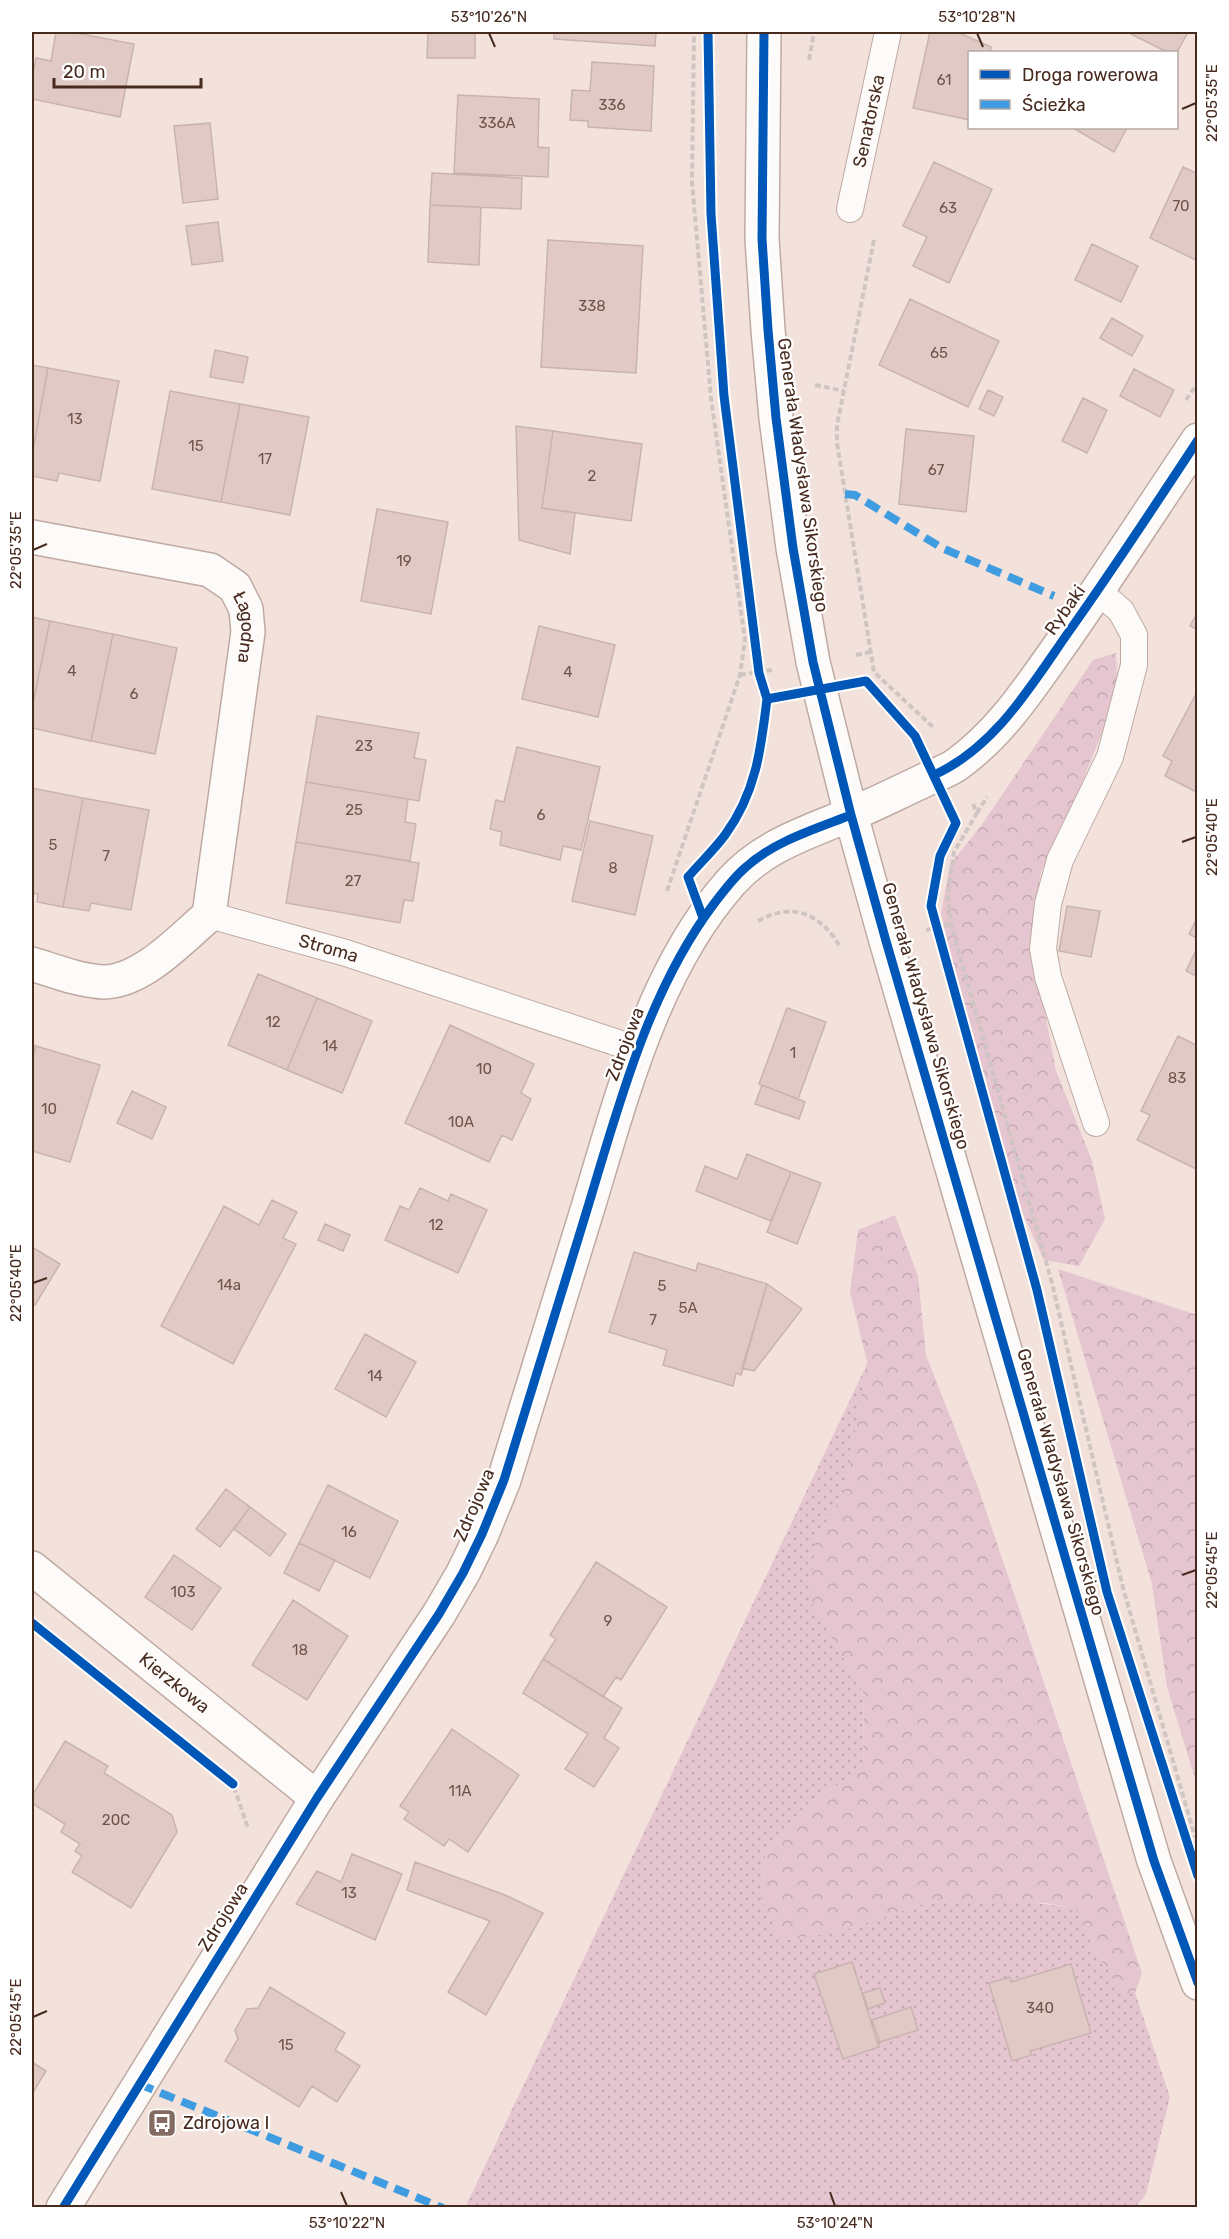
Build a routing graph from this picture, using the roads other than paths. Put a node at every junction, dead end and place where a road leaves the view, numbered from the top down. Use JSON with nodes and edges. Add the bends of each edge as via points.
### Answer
{"nodes":[{"id":1,"x":764,"y":32,"type":"edge"},
{"id":2,"x":888,"y":32,"type":"edge"},
{"id":3,"x":850,"y":209,"type":"dead end"},
{"id":4,"x":1197,"y":440,"type":"edge"},
{"id":5,"x":32,"y":537,"type":"edge"},
{"id":6,"x":1098,"y":591,"type":"junction"},
{"id":7,"x":851,"y":815,"type":"junction"},
{"id":8,"x":209,"y":915,"type":"junction"},
{"id":9,"x":32,"y":964,"type":"edge"},
{"id":10,"x":639,"y":1050,"type":"junction"},
{"id":11,"x":1096,"y":1123,"type":"dead end"},
{"id":12,"x":32,"y":1568,"type":"edge"},
{"id":13,"x":317,"y":1798,"type":"junction"},
{"id":14,"x":1197,"y":1983,"type":"edge"},
{"id":15,"x":63,"y":2208,"type":"edge"}],
"edges":[{"from":1,"to":7,"type":"street","name":"Generała Władysława Sikorskiego","via":[[762,239],[776,418],[813,662]]},
{"from":2,"to":3,"type":"lane","name":"Senatorska"},
{"from":4,"to":6,"type":"street","name":"Rybaki"},
{"from":5,"to":8,"type":"street","name":"Łagodna","via":[[210,570],[235,587],[246,609],[248,632]]},
{"from":6,"to":7,"type":"street","name":"Rybaki","via":[[994,733],[954,766]]},
{"from":6,"to":11,"type":"lane","via":[[1121,611],[1134,635],[1134,665],[1110,757],[1060,860],[1048,904],[1043,949],[1048,977]]},
{"from":7,"to":10,"type":"street","name":"Zdrojowa","via":[[765,852],[729,884],[675,964]]},
{"from":7,"to":14,"type":"street","name":"Generała Władysława Sikorskiego","via":[[1154,1861]]},
{"from":8,"to":9,"type":"street","via":[[145,968],[124,980],[87,980]]},
{"from":8,"to":10,"type":"lane","name":"Stroma","via":[[346,953]]},
{"from":10,"to":13,"type":"street","name":"Zdrojowa","via":[[504,1480],[482,1534],[439,1614]]},
{"from":12,"to":13,"type":"street","name":"Kierzkowa"},
{"from":13,"to":15,"type":"street","name":"Zdrojowa"}]}
